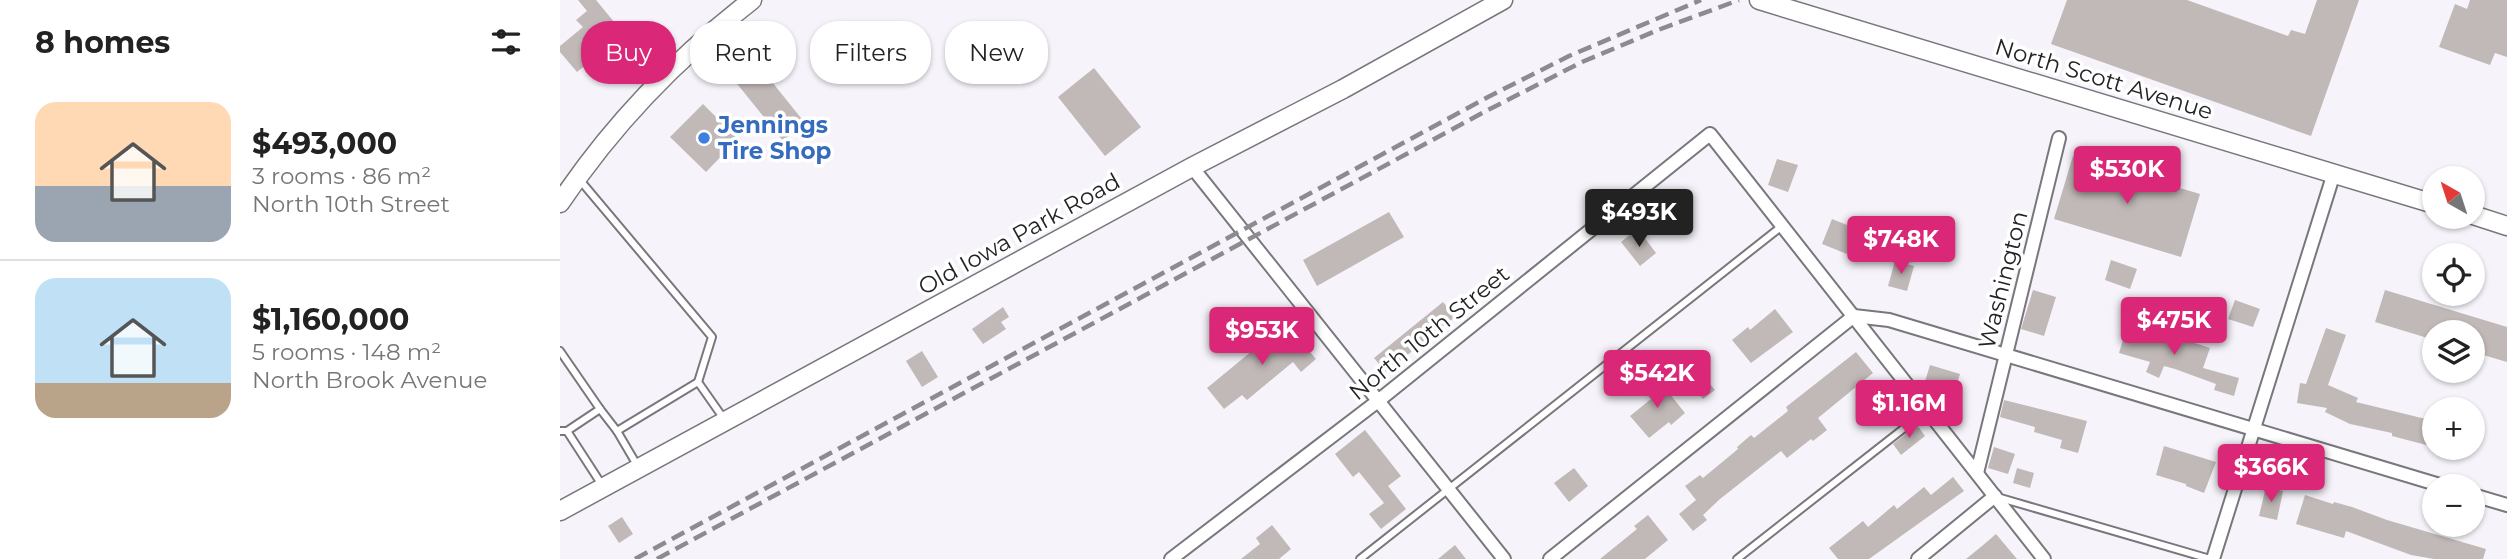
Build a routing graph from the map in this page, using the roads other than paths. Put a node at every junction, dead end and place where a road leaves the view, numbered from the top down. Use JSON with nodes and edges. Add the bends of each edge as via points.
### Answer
{"nodes":[{"id":1,"x":752,"y":0,"type":"edge"},
{"id":2,"x":1503,"y":0,"type":"edge"},
{"id":3,"x":1759,"y":0,"type":"edge"},
{"id":4,"x":2059,"y":138,"type":"dead end"},
{"id":5,"x":1192,"y":167,"type":"junction"},
{"id":6,"x":2334,"y":173,"type":"junction"},
{"id":7,"x":578,"y":178,"type":"junction"},
{"id":8,"x":2422,"y":200,"type":"edge"},
{"id":9,"x":560,"y":203,"type":"edge"},
{"id":10,"x":2485,"y":219,"type":"edge"},
{"id":11,"x":1782,"y":226,"type":"junction"},
{"id":12,"x":2507,"y":226,"type":"edge"},
{"id":13,"x":1854,"y":316,"type":"junction"},
{"id":14,"x":560,"y":351,"type":"edge"},
{"id":15,"x":2007,"y":355,"type":"junction"},
{"id":16,"x":698,"y":382,"type":"junction"},
{"id":17,"x":1378,"y":401,"type":"junction"},
{"id":18,"x":600,"y":409,"type":"junction"},
{"id":19,"x":1926,"y":411,"type":"junction"},
{"id":20,"x":726,"y":421,"type":"junction"},
{"id":21,"x":2253,"y":430,"type":"junction"},
{"id":22,"x":563,"y":431,"type":"edge"},
{"id":23,"x":617,"y":431,"type":"junction"},
{"id":24,"x":639,"y":468,"type":"junction"},
{"id":25,"x":1977,"y":473,"type":"junction"},
{"id":26,"x":2422,"y":480,"type":"edge"},
{"id":27,"x":604,"y":488,"type":"junction"},
{"id":28,"x":1448,"y":489,"type":"junction"},
{"id":29,"x":1995,"y":496,"type":"junction"},
{"id":30,"x":2485,"y":499,"type":"edge"},
{"id":31,"x":2507,"y":505,"type":"edge"},
{"id":32,"x":560,"y":511,"type":"edge"},
{"id":33,"x":1171,"y":559,"type":"edge"},
{"id":34,"x":1360,"y":559,"type":"edge"},
{"id":35,"x":1504,"y":559,"type":"edge"},
{"id":36,"x":1550,"y":559,"type":"edge"},
{"id":37,"x":1737,"y":559,"type":"edge"},
{"id":38,"x":1918,"y":559,"type":"edge"},
{"id":39,"x":2044,"y":559,"type":"edge"},
{"id":40,"x":2211,"y":559,"type":"edge"}],
"edges":[{"from":1,"to":7,"type":"street","via":[[648,94]]},
{"from":2,"to":5,"type":"street","name":"Old Iowa Park Road"},
{"from":3,"to":6,"type":"street","name":"North Scott Avenue"},
{"from":4,"to":15,"type":"street","name":"Washington"},
{"from":5,"to":17,"type":"street"},
{"from":5,"to":20,"type":"street","name":"Old Iowa Park Road"},
{"from":6,"to":8,"type":"street","name":"North Scott Avenue"},
{"from":6,"to":21,"type":"street"},
{"from":7,"to":9,"type":"street"},
{"from":7,"to":16,"type":"lane","via":[[712,337]]},
{"from":10,"to":12,"type":"street"},
{"from":11,"to":13,"type":"street"},
{"from":11,"to":17,"type":"street","name":"North 10th Street","via":[[1710,134]]},
{"from":11,"to":28,"type":"lane"},
{"from":13,"to":15,"type":"street","via":[[1889,320]]},
{"from":13,"to":19,"type":"street"},
{"from":13,"to":36,"type":"street"},
{"from":14,"to":18,"type":"lane"},
{"from":15,"to":21,"type":"street"},
{"from":15,"to":25,"type":"street","name":"Washington"},
{"from":16,"to":20,"type":"lane"},
{"from":16,"to":23,"type":"lane"},
{"from":17,"to":28,"type":"street"},
{"from":17,"to":33,"type":"street","name":"North 10th Street"},
{"from":18,"to":22,"type":"lane"},
{"from":18,"to":23,"type":"lane"},
{"from":19,"to":25,"type":"street"},
{"from":19,"to":37,"type":"lane"},
{"from":20,"to":24,"type":"street","name":"Old Iowa Park Road"},
{"from":21,"to":26,"type":"street"},
{"from":21,"to":40,"type":"street"},
{"from":22,"to":27,"type":"lane"},
{"from":23,"to":24,"type":"lane"},
{"from":24,"to":27,"type":"street","name":"Old Iowa Park Road"},
{"from":25,"to":29,"type":"street"},
{"from":27,"to":32,"type":"street","name":"Old Iowa Park Road"},
{"from":28,"to":34,"type":"lane"},
{"from":28,"to":35,"type":"street"},
{"from":29,"to":38,"type":"street"},
{"from":29,"to":39,"type":"street"},
{"from":29,"to":40,"type":"lane"},
{"from":30,"to":31,"type":"street"}]}
